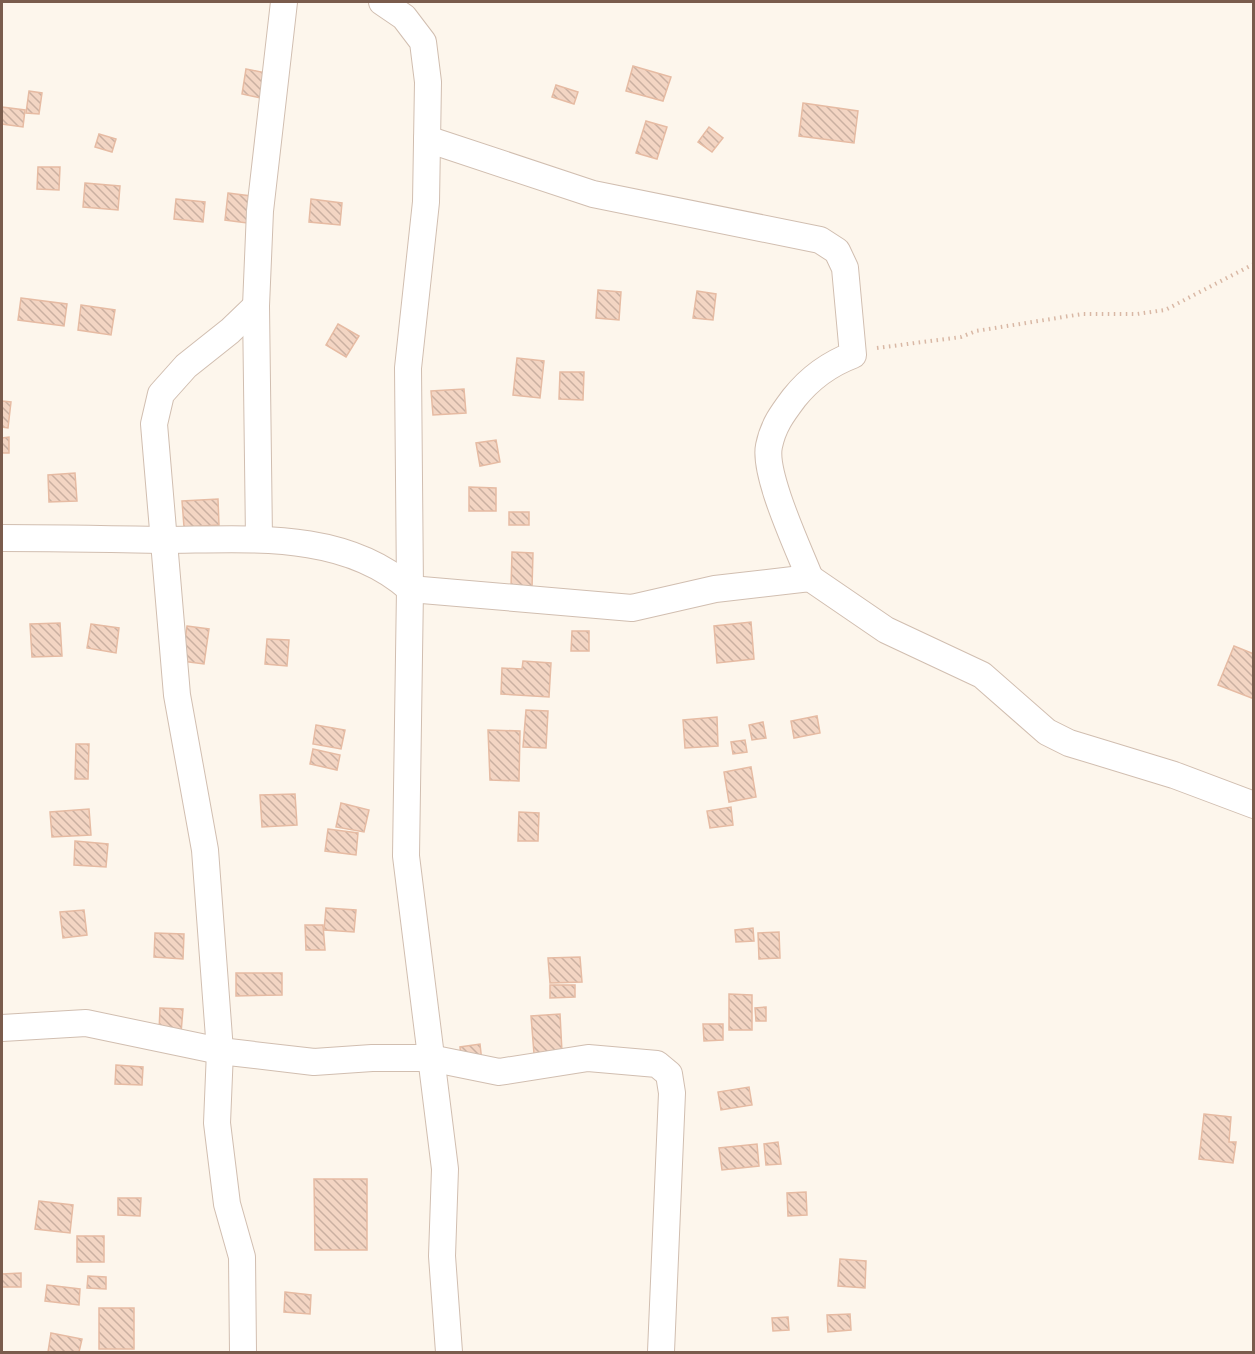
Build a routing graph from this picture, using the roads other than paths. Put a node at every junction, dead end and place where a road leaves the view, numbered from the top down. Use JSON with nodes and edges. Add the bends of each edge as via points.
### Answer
{"nodes":[{"id":1,"x":284,"y":2,"type":"edge"},
{"id":2,"x":382,"y":2,"type":"edge"},
{"id":3,"x":427,"y":139,"type":"junction"},
{"id":4,"x":256,"y":306,"type":"junction"},
{"id":5,"x":2,"y":538,"type":"edge"},
{"id":6,"x":259,"y":539,"type":"junction"},
{"id":7,"x":162,"y":540,"type":"junction"},
{"id":8,"x":810,"y":578,"type":"junction"},
{"id":9,"x":410,"y":589,"type":"junction"},
{"id":10,"x":1254,"y":805,"type":"edge"},
{"id":11,"x":2,"y":1028,"type":"edge"},
{"id":12,"x":220,"y":1051,"type":"junction"},
{"id":13,"x":430,"y":1058,"type":"junction"},
{"id":14,"x":243,"y":1353,"type":"edge"},
{"id":15,"x":449,"y":1353,"type":"edge"},
{"id":16,"x":661,"y":1353,"type":"edge"}],
"edges":[{"from":1,"to":4,"type":"street","via":[[260,211]]},
{"from":2,"to":3,"type":"street","via":[[405,17],[423,42],[428,82]]},
{"from":3,"to":8,"type":"street","via":[[593,194],[820,240],[837,251],[845,268],[853,355],[835,362],[806,383],[777,420],[768,449],[779,502]]},
{"from":3,"to":9,"type":"street","via":[[426,202],[408,368]]},
{"from":4,"to":6,"type":"street"},
{"from":4,"to":7,"type":"street","via":[[186,366],[160,394],[154,424]]},
{"from":5,"to":7,"type":"street"},
{"from":6,"to":7,"type":"street"},
{"from":6,"to":9,"type":"street","via":[[334,548],[391,572]]},
{"from":7,"to":12,"type":"street","via":[[177,695],[205,850]]},
{"from":8,"to":9,"type":"street","via":[[715,589],[632,608]]},
{"from":8,"to":10,"type":"street","via":[[886,630],[982,675],[1047,732],[1069,744]]},
{"from":9,"to":13,"type":"street","via":[[406,856]]},
{"from":11,"to":12,"type":"street","via":[[86,1023]]},
{"from":12,"to":13,"type":"street","via":[[314,1062]]},
{"from":12,"to":14,"type":"street","via":[[217,1123],[227,1204],[242,1257]]},
{"from":13,"to":15,"type":"street","via":[[445,1169],[442,1256]]},
{"from":13,"to":16,"type":"street","via":[[499,1072],[588,1058],[657,1064],[669,1074],[672,1093]]}]}
